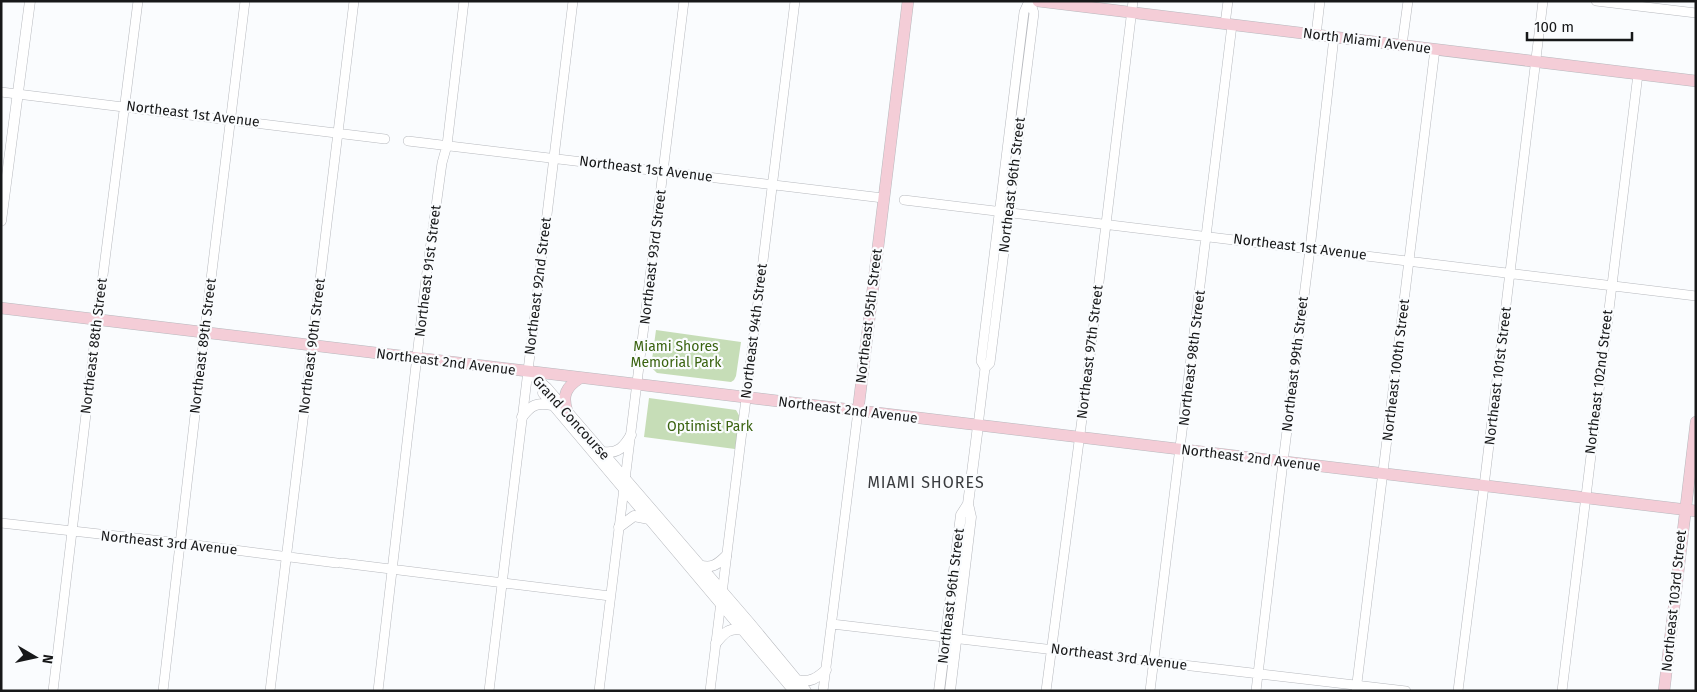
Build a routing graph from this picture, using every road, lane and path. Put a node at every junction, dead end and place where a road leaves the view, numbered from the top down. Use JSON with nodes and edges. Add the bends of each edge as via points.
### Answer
{"nodes":[{"id":1,"x":30,"y":1,"type":"edge"},
{"id":2,"x":138,"y":1,"type":"edge"},
{"id":3,"x":245,"y":1,"type":"edge"},
{"id":4,"x":354,"y":1,"type":"edge"},
{"id":5,"x":464,"y":1,"type":"edge"},
{"id":6,"x":573,"y":1,"type":"edge"},
{"id":7,"x":684,"y":1,"type":"edge"},
{"id":8,"x":795,"y":1,"type":"edge"},
{"id":9,"x":908,"y":1,"type":"edge"},
{"id":10,"x":1030,"y":1,"type":"edge"},
{"id":11,"x":1038,"y":1,"type":"edge"},
{"id":12,"x":1228,"y":1,"type":"edge"},
{"id":13,"x":1320,"y":1,"type":"edge"},
{"id":14,"x":1408,"y":1,"type":"edge"},
{"id":15,"x":1543,"y":1,"type":"edge"},
{"id":16,"x":1596,"y":1,"type":"edge"},
{"id":17,"x":1662,"y":5,"type":"edge"},
{"id":18,"x":1132,"y":7,"type":"edge"},
{"id":19,"x":1696,"y":13,"type":"edge"},
{"id":20,"x":1229,"y":24,"type":"junction"},
{"id":21,"x":1316,"y":35,"type":"junction"},
{"id":22,"x":1334,"y":37,"type":"junction"},
{"id":23,"x":1402,"y":45,"type":"junction"},
{"id":24,"x":1435,"y":49,"type":"junction"},
{"id":25,"x":1537,"y":62,"type":"junction"},
{"id":26,"x":1638,"y":74,"type":"junction"},
{"id":27,"x":1696,"y":81,"type":"edge"},
{"id":28,"x":1,"y":92,"type":"edge"},
{"id":29,"x":18,"y":93,"type":"junction"},
{"id":30,"x":124,"y":106,"type":"junction"},
{"id":31,"x":232,"y":119,"type":"junction"},
{"id":32,"x":339,"y":133,"type":"junction"},
{"id":33,"x":385,"y":139,"type":"dead end"},
{"id":34,"x":408,"y":141,"type":"dead end"},
{"id":35,"x":447,"y":145,"type":"junction"},
{"id":36,"x":554,"y":158,"type":"junction"},
{"id":37,"x":664,"y":170,"type":"junction"},
{"id":38,"x":772,"y":184,"type":"junction"},
{"id":39,"x":883,"y":198,"type":"junction"},
{"id":40,"x":904,"y":200,"type":"dead end"},
{"id":41,"x":1004,"y":212,"type":"junction"},
{"id":42,"x":1,"y":221,"type":"edge"},
{"id":43,"x":1106,"y":225,"type":"junction"},
{"id":44,"x":1207,"y":236,"type":"junction"},
{"id":45,"x":1310,"y":249,"type":"junction"},
{"id":46,"x":1409,"y":261,"type":"junction"},
{"id":47,"x":1510,"y":274,"type":"junction"},
{"id":48,"x":1610,"y":286,"type":"junction"},
{"id":49,"x":1696,"y":296,"type":"edge"},
{"id":50,"x":1,"y":308,"type":"edge"},
{"id":51,"x":97,"y":320,"type":"junction"},
{"id":52,"x":204,"y":333,"type":"junction"},
{"id":53,"x":311,"y":346,"type":"junction"},
{"id":54,"x":417,"y":358,"type":"junction"},
{"id":55,"x":528,"y":372,"type":"junction"},
{"id":56,"x":580,"y":378,"type":"junction"},
{"id":57,"x":637,"y":385,"type":"junction"},
{"id":58,"x":746,"y":398,"type":"junction"},
{"id":59,"x":552,"y":405,"type":"junction"},
{"id":60,"x":567,"y":411,"type":"junction"},
{"id":61,"x":858,"y":411,"type":"junction"},
{"id":62,"x":522,"y":417,"type":"junction"},
{"id":63,"x":1696,"y":422,"type":"edge"},
{"id":64,"x":978,"y":426,"type":"junction"},
{"id":65,"x":631,"y":435,"type":"junction"},
{"id":66,"x":1079,"y":438,"type":"junction"},
{"id":67,"x":1180,"y":450,"type":"junction"},
{"id":68,"x":603,"y":452,"type":"junction"},
{"id":69,"x":1282,"y":462,"type":"junction"},
{"id":70,"x":1384,"y":474,"type":"junction"},
{"id":71,"x":625,"y":479,"type":"junction"},
{"id":72,"x":1484,"y":486,"type":"junction"},
{"id":73,"x":624,"y":490,"type":"junction"},
{"id":74,"x":1585,"y":498,"type":"junction"},
{"id":75,"x":1690,"y":510,"type":"edge"},
{"id":76,"x":649,"y":519,"type":"junction"},
{"id":77,"x":1,"y":524,"type":"edge"},
{"id":78,"x":619,"y":527,"type":"junction"},
{"id":79,"x":72,"y":532,"type":"junction"},
{"id":80,"x":180,"y":543,"type":"junction"},
{"id":81,"x":726,"y":556,"type":"junction"},
{"id":82,"x":286,"y":557,"type":"junction"},
{"id":83,"x":699,"y":565,"type":"junction"},
{"id":84,"x":392,"y":570,"type":"junction"},
{"id":85,"x":502,"y":583,"type":"junction"},
{"id":86,"x":722,"y":591,"type":"junction"},
{"id":87,"x":610,"y":596,"type":"junction"},
{"id":88,"x":720,"y":604,"type":"junction"},
{"id":89,"x":832,"y":624,"type":"junction"},
{"id":90,"x":743,"y":630,"type":"junction"},
{"id":91,"x":951,"y":638,"type":"junction"},
{"id":92,"x":716,"y":643,"type":"junction"},
{"id":93,"x":1051,"y":649,"type":"junction"},
{"id":94,"x":1153,"y":661,"type":"junction"},
{"id":95,"x":826,"y":670,"type":"junction"},
{"id":96,"x":1258,"y":674,"type":"junction"},
{"id":97,"x":798,"y":680,"type":"junction"},
{"id":98,"x":1356,"y":688,"type":"edge"},
{"id":99,"x":53,"y":691,"type":"edge"},
{"id":100,"x":163,"y":691,"type":"edge"},
{"id":101,"x":270,"y":691,"type":"edge"},
{"id":102,"x":378,"y":691,"type":"edge"},
{"id":103,"x":488,"y":691,"type":"edge"},
{"id":104,"x":599,"y":691,"type":"edge"},
{"id":105,"x":710,"y":691,"type":"edge"},
{"id":106,"x":794,"y":691,"type":"edge"},
{"id":107,"x":806,"y":691,"type":"edge"},
{"id":108,"x":823,"y":691,"type":"edge"},
{"id":109,"x":939,"y":691,"type":"edge"},
{"id":110,"x":950,"y":691,"type":"edge"},
{"id":111,"x":1046,"y":691,"type":"edge"},
{"id":112,"x":1150,"y":691,"type":"edge"},
{"id":113,"x":1256,"y":691,"type":"edge"},
{"id":114,"x":1406,"y":691,"type":"edge"},
{"id":115,"x":1458,"y":691,"type":"edge"},
{"id":116,"x":1562,"y":691,"type":"edge"},
{"id":117,"x":1664,"y":691,"type":"edge"}],
"edges":[{"from":1,"to":29,"type":"street"},
{"from":2,"to":30,"type":"street","name":"Northeast 88th Street"},
{"from":3,"to":31,"type":"street","name":"Northeast 89th Street"},
{"from":4,"to":32,"type":"street","name":"Northeast 90th Street"},
{"from":5,"to":35,"type":"street","name":"Northeast 91st Street"},
{"from":6,"to":36,"type":"street","name":"Northeast 92nd Street"},
{"from":7,"to":37,"type":"street","name":"Northeast 93rd Street"},
{"from":8,"to":38,"type":"street","name":"Northeast 94th Street"},
{"from":9,"to":39,"type":"main road","name":"Northeast 95th Street"},
{"from":10,"to":41,"type":"street","name":"Northeast 96th Street","via":[[1024,12]]},
{"from":11,"to":18,"type":"main road","name":"North Miami Avenue"},
{"from":12,"to":20,"type":"street","name":"Northeast 98th Street"},
{"from":13,"to":21,"type":"street"},
{"from":14,"to":23,"type":"street"},
{"from":15,"to":25,"type":"street","name":"Northeast 101st Street"},
{"from":16,"to":17,"type":"street"},
{"from":17,"to":19,"type":"street"},
{"from":18,"to":20,"type":"main road","name":"North Miami Avenue"},
{"from":18,"to":43,"type":"street","name":"Northeast 97th Street"},
{"from":20,"to":21,"type":"main road","name":"North Miami Avenue"},
{"from":20,"to":44,"type":"street","name":"Northeast 98th Street"},
{"from":21,"to":22,"type":"main road","name":"North Miami Avenue"},
{"from":22,"to":23,"type":"main road","name":"North Miami Avenue"},
{"from":22,"to":45,"type":"street","name":"Northeast 99th Street"},
{"from":23,"to":24,"type":"main road","name":"North Miami Avenue"},
{"from":24,"to":25,"type":"main road","name":"North Miami Avenue"},
{"from":24,"to":46,"type":"street","name":"Northeast 100th Street"},
{"from":25,"to":26,"type":"main road","name":"North Miami Avenue"},
{"from":25,"to":47,"type":"street","name":"Northeast 101st Street"},
{"from":26,"to":27,"type":"main road","name":"North Miami Avenue"},
{"from":26,"to":48,"type":"street","name":"Northeast 102nd Street"},
{"from":28,"to":29,"type":"street","name":"Northeast 1st Avenue"},
{"from":29,"to":30,"type":"street","name":"Northeast 1st Avenue"},
{"from":29,"to":42,"type":"street"},
{"from":30,"to":31,"type":"street","name":"Northeast 1st Avenue"},
{"from":30,"to":51,"type":"street","name":"Northeast 88th Street"},
{"from":31,"to":32,"type":"street","name":"Northeast 1st Avenue"},
{"from":31,"to":52,"type":"street","name":"Northeast 89th Street"},
{"from":32,"to":33,"type":"street","name":"Northeast 1st Avenue"},
{"from":32,"to":53,"type":"street","name":"Northeast 90th Street"},
{"from":34,"to":35,"type":"street","name":"Northeast 1st Avenue"},
{"from":35,"to":36,"type":"street","name":"Northeast 1st Avenue"},
{"from":35,"to":54,"type":"street","name":"Northeast 91st Street","via":[[440,172]]},
{"from":36,"to":37,"type":"street","name":"Northeast 1st Avenue"},
{"from":36,"to":55,"type":"street","name":"Northeast 92nd Street"},
{"from":37,"to":38,"type":"street","name":"Northeast 1st Avenue"},
{"from":37,"to":57,"type":"street","name":"Northeast 93rd Street"},
{"from":38,"to":39,"type":"street","name":"Northeast 1st Avenue"},
{"from":38,"to":58,"type":"street","name":"Northeast 94th Street"},
{"from":39,"to":61,"type":"main road","name":"Northeast 95th Street"},
{"from":40,"to":41,"type":"street","name":"Northeast 1st Avenue"},
{"from":41,"to":43,"type":"street","name":"Northeast 1st Avenue"},
{"from":41,"to":64,"type":"street","name":"Northeast 96th Street","via":[[981,361],[985,368]]},
{"from":43,"to":44,"type":"street","name":"Northeast 1st Avenue"},
{"from":43,"to":66,"type":"street","name":"Northeast 97th Street"},
{"from":44,"to":45,"type":"street","name":"Northeast 1st Avenue"},
{"from":44,"to":67,"type":"street","name":"Northeast 98th Street"},
{"from":45,"to":46,"type":"street","name":"Northeast 1st Avenue"},
{"from":45,"to":69,"type":"street","name":"Northeast 99th Street"},
{"from":46,"to":47,"type":"street","name":"Northeast 1st Avenue"},
{"from":46,"to":70,"type":"street","name":"Northeast 100th Street"},
{"from":47,"to":48,"type":"street","name":"Northeast 1st Avenue"},
{"from":47,"to":72,"type":"street","name":"Northeast 101st Street"},
{"from":48,"to":49,"type":"street","name":"Northeast 1st Avenue"},
{"from":48,"to":74,"type":"street","name":"Northeast 102nd Street"},
{"from":50,"to":51,"type":"main road","name":"Northeast 2nd Avenue"},
{"from":51,"to":52,"type":"main road","name":"Northeast 2nd Avenue"},
{"from":51,"to":79,"type":"street","name":"Northeast 88th Street"},
{"from":52,"to":53,"type":"main road","name":"Northeast 2nd Avenue"},
{"from":52,"to":80,"type":"street","name":"Northeast 89th Street"},
{"from":53,"to":54,"type":"main road","name":"Northeast 2nd Avenue"},
{"from":53,"to":82,"type":"street","name":"Northeast 90th Street"},
{"from":54,"to":55,"type":"main road","name":"Northeast 2nd Avenue"},
{"from":54,"to":84,"type":"street","name":"Northeast 91st Street"},
{"from":55,"to":56,"type":"main road","name":"Northeast 2nd Avenue"},
{"from":55,"to":59,"type":"street","name":"Grand Concourse"},
{"from":55,"to":60,"type":"street","name":"Grand Concourse","via":[[544,384]]},
{"from":55,"to":62,"type":"street","name":"Northeast 92nd Street"},
{"from":56,"to":57,"type":"main road","name":"Northeast 2nd Avenue"},
{"from":56,"to":60,"type":"main road","via":[[566,390]]},
{"from":57,"to":58,"type":"main road","name":"Northeast 2nd Avenue"},
{"from":57,"to":65,"type":"street","name":"Northeast 93rd Street"},
{"from":58,"to":61,"type":"main road","name":"Northeast 2nd Avenue"},
{"from":58,"to":81,"type":"street","name":"Northeast 94th Street"},
{"from":59,"to":62,"type":"street","via":[[532,405]]},
{"from":59,"to":73,"type":"street","name":"Grand Concourse"},
{"from":60,"to":68,"type":"street","name":"Grand Concourse"},
{"from":61,"to":64,"type":"main road","name":"Northeast 2nd Avenue"},
{"from":61,"to":89,"type":"street","name":"Northeast 95th Street"},
{"from":62,"to":85,"type":"street","name":"Northeast 92nd Street"},
{"from":63,"to":75,"type":"main road","name":"Northeast 103rd Street"},
{"from":64,"to":66,"type":"main road","name":"Northeast 2nd Avenue"},
{"from":64,"to":91,"type":"street","name":"Northeast 96th Street","via":[[968,504],[961,515]]},
{"from":65,"to":68,"type":"street","via":[[618,451]]},
{"from":65,"to":71,"type":"street","name":"Northeast 93rd Street"},
{"from":66,"to":67,"type":"main road","name":"Northeast 2nd Avenue"},
{"from":66,"to":93,"type":"street","name":"Northeast 97th Street"},
{"from":67,"to":69,"type":"main road","name":"Northeast 2nd Avenue"},
{"from":67,"to":94,"type":"street","name":"Northeast 98th Street"},
{"from":68,"to":71,"type":"street","name":"Grand Concourse"},
{"from":69,"to":70,"type":"main road","name":"Northeast 2nd Avenue"},
{"from":69,"to":96,"type":"street","name":"Northeast 99th Street"},
{"from":70,"to":72,"type":"main road","name":"Northeast 2nd Avenue"},
{"from":70,"to":98,"type":"street","name":"Northeast 100th Street"},
{"from":71,"to":73,"type":"street","name":"Northeast 93rd Street"},
{"from":71,"to":83,"type":"street","name":"Grand Concourse"},
{"from":72,"to":74,"type":"main road","name":"Northeast 2nd Avenue"},
{"from":72,"to":115,"type":"street","name":"Northeast 101st Street"},
{"from":73,"to":76,"type":"street","name":"Grand Concourse"},
{"from":73,"to":78,"type":"street","name":"Northeast 93rd Street"},
{"from":74,"to":75,"type":"main road","name":"Northeast 2nd Avenue"},
{"from":74,"to":116,"type":"street","name":"Northeast 102nd Street"},
{"from":75,"to":117,"type":"main road","name":"Northeast 103rd Street"},
{"from":76,"to":78,"type":"street","via":[[634,516]]},
{"from":76,"to":88,"type":"street","name":"Grand Concourse"},
{"from":77,"to":79,"type":"street","name":"Northeast 3rd Avenue"},
{"from":78,"to":87,"type":"street","name":"Northeast 93rd Street"},
{"from":79,"to":80,"type":"street","name":"Northeast 3rd Avenue"},
{"from":79,"to":99,"type":"street","name":"Northeast 88th Street"},
{"from":80,"to":82,"type":"street","name":"Northeast 3rd Avenue"},
{"from":80,"to":100,"type":"street","name":"Northeast 89th Street"},
{"from":81,"to":83,"type":"street","via":[[713,566]]},
{"from":81,"to":86,"type":"street","name":"Northeast 94th Street"},
{"from":82,"to":84,"type":"street","name":"Northeast 3rd Avenue"},
{"from":82,"to":101,"type":"street","name":"Northeast 90th Street"},
{"from":83,"to":86,"type":"street","name":"Grand Concourse"},
{"from":84,"to":85,"type":"street","name":"Northeast 3rd Avenue"},
{"from":84,"to":102,"type":"street","name":"Northeast 91st Street"},
{"from":85,"to":87,"type":"street","name":"Northeast 3rd Avenue"},
{"from":85,"to":103,"type":"street","name":"Northeast 92nd Street"},
{"from":86,"to":88,"type":"street","name":"Northeast 94th Street"},
{"from":86,"to":97,"type":"street","name":"Grand Concourse"},
{"from":87,"to":104,"type":"street","name":"Northeast 93rd Street"},
{"from":88,"to":90,"type":"street","name":"Grand Concourse"},
{"from":88,"to":92,"type":"street","name":"Northeast 94th Street"},
{"from":89,"to":91,"type":"street","name":"Northeast 3rd Avenue"},
{"from":89,"to":95,"type":"street","name":"Northeast 95th Street"},
{"from":90,"to":92,"type":"street","via":[[726,631]]},
{"from":90,"to":106,"type":"street","name":"Grand Concourse"},
{"from":91,"to":93,"type":"street","name":"Northeast 3rd Avenue"},
{"from":91,"to":109,"type":"street","name":"Northeast 96th Street"},
{"from":91,"to":110,"type":"street","name":"Northeast 96th Street"},
{"from":92,"to":105,"type":"street","name":"Northeast 94th Street"},
{"from":93,"to":94,"type":"street","name":"Northeast 3rd Avenue"},
{"from":93,"to":111,"type":"street","name":"Northeast 97th Street"},
{"from":94,"to":96,"type":"street","name":"Northeast 3rd Avenue"},
{"from":94,"to":112,"type":"street","name":"Northeast 98th Street"},
{"from":95,"to":97,"type":"street","via":[[808,682]]},
{"from":95,"to":108,"type":"street","name":"Northeast 95th Street"},
{"from":96,"to":98,"type":"street","name":"Northeast 3rd Avenue"},
{"from":96,"to":113,"type":"street","name":"Northeast 99th Street"},
{"from":97,"to":107,"type":"street","name":"Grand Concourse"},
{"from":98,"to":114,"type":"street","name":"Northeast 3rd Avenue"}]}
